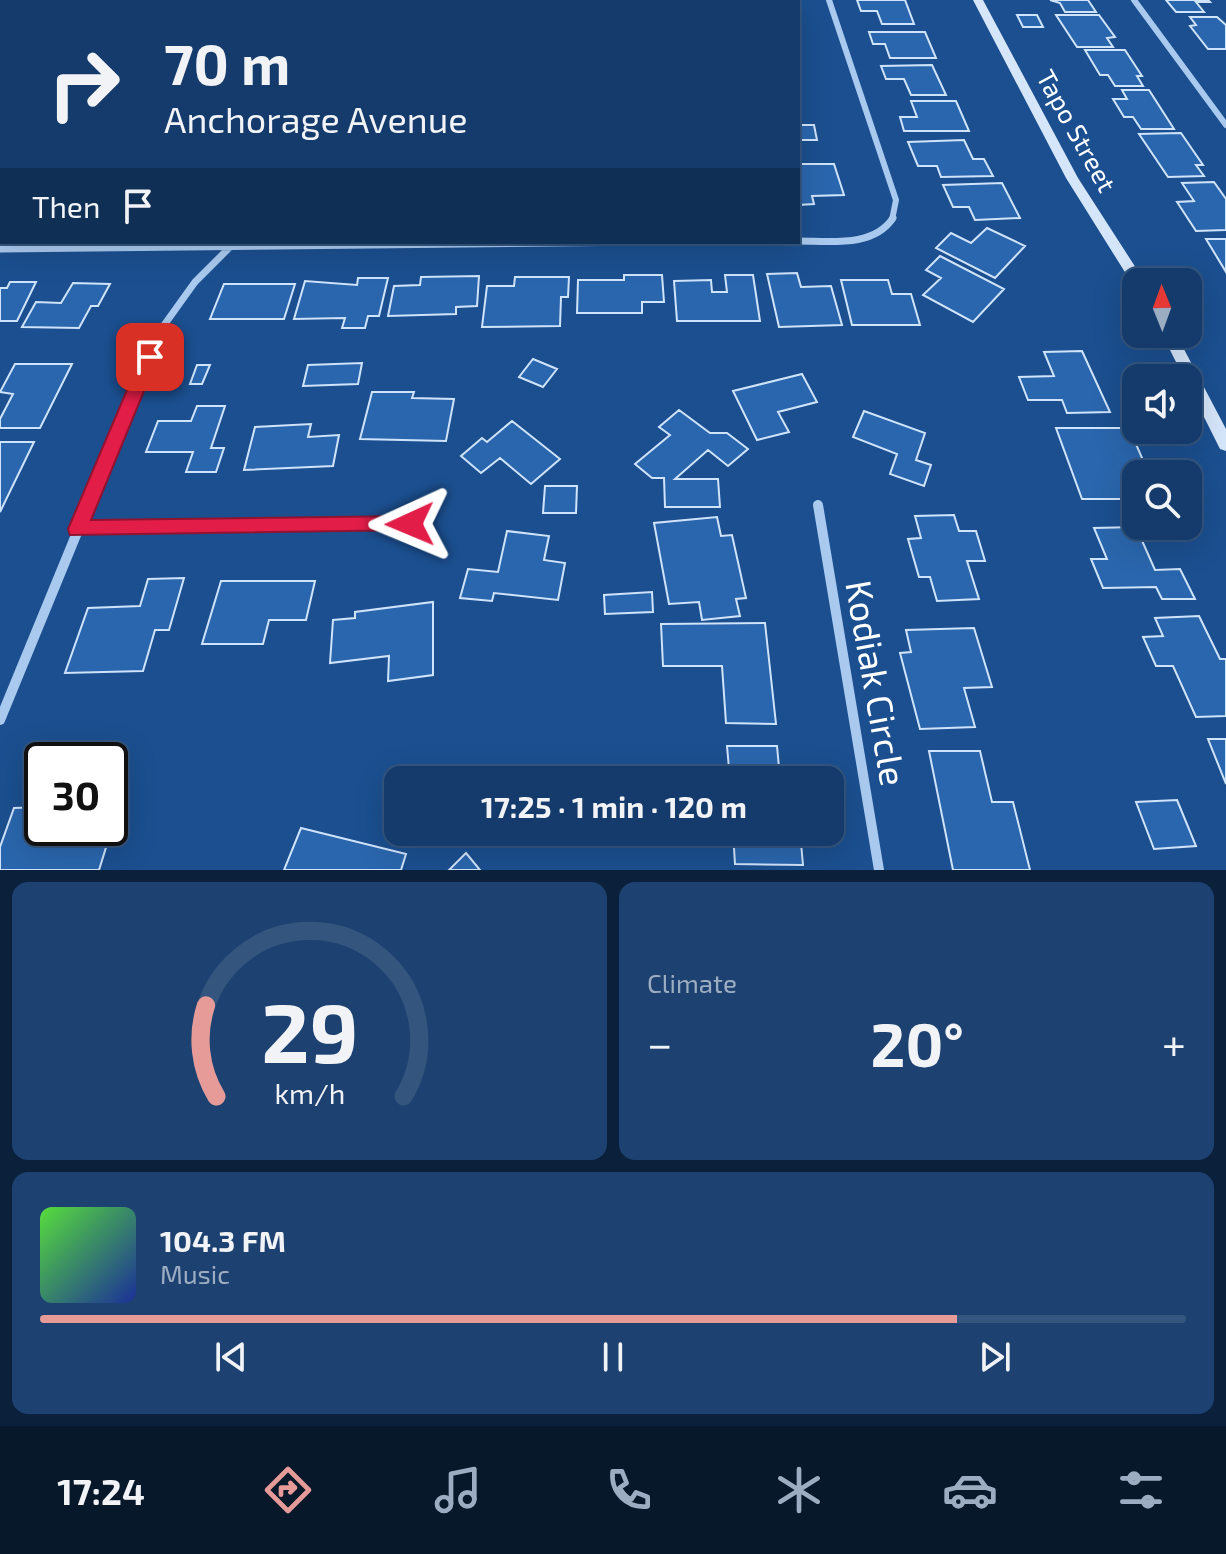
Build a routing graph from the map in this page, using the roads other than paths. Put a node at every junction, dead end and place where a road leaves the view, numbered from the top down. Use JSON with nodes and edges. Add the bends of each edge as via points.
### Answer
{"nodes":[{"id":1,"x":829,"y":0,"type":"edge"},
{"id":2,"x":978,"y":0,"type":"edge"},
{"id":3,"x":1134,"y":0,"type":"edge"},
{"id":4,"x":1226,"y":125,"type":"edge"},
{"id":5,"x":800,"y":241,"type":"edge"},
{"id":6,"x":233,"y":244,"type":"edge"},
{"id":7,"x":0,"y":249,"type":"edge"},
{"id":8,"x":1129,"y":268,"type":"edge"},
{"id":9,"x":1176,"y":348,"type":"edge"},
{"id":10,"x":1226,"y":444,"type":"edge"},
{"id":11,"x":818,"y":505,"type":"dead end"},
{"id":12,"x":410,"y":524,"type":"dead end"},
{"id":13,"x":77,"y":529,"type":"junction"},
{"id":14,"x":0,"y":720,"type":"edge"},
{"id":15,"x":879,"y":870,"type":"edge"}],
"edges":[{"from":1,"to":5,"type":"street","via":[[897,216],[870,238]]},
{"from":2,"to":8,"type":"street","name":"Tapo Street","via":[[1072,178]]},
{"from":3,"to":4,"type":"street"},
{"from":6,"to":7,"type":"street"},
{"from":6,"to":13,"type":"street","via":[[195,282],[162,328]]},
{"from":9,"to":10,"type":"street"},
{"from":11,"to":15,"type":"street","name":"Kodiak Circle"},
{"from":12,"to":13,"type":"street"},
{"from":13,"to":14,"type":"street"}]}
